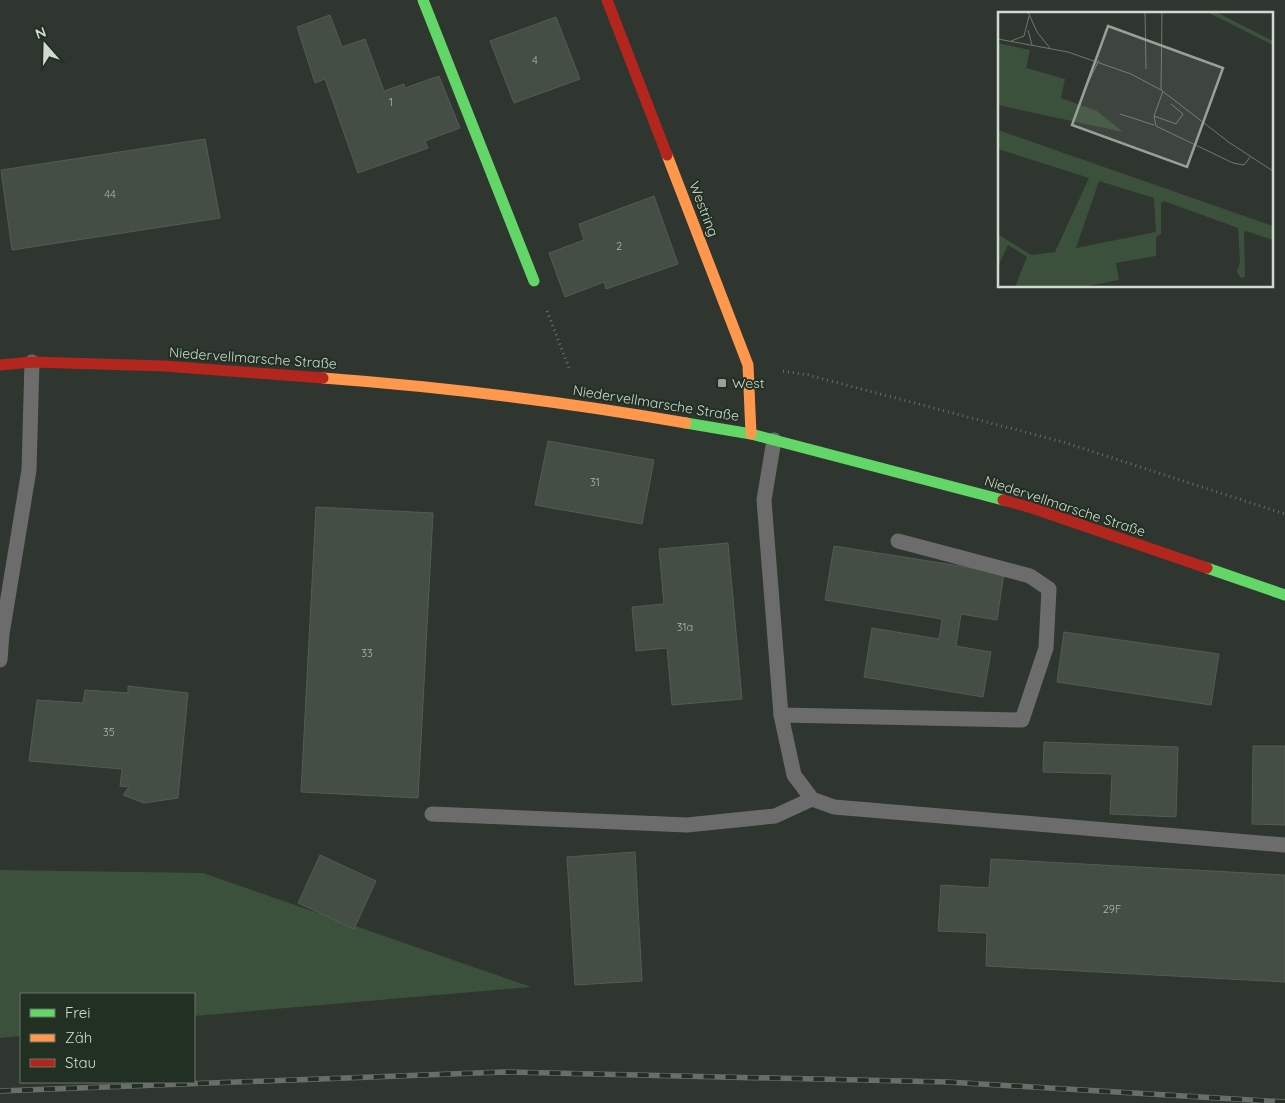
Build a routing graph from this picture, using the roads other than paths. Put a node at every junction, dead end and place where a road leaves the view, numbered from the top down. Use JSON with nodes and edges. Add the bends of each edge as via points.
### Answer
{"nodes":[{"id":1,"x":423,"y":0,"type":"edge"},
{"id":2,"x":607,"y":0,"type":"edge"},
{"id":3,"x":534,"y":281,"type":"road end"},
{"id":4,"x":32,"y":362,"type":"junction"},
{"id":5,"x":0,"y":365,"type":"edge"},
{"id":6,"x":751,"y":434,"type":"junction"},
{"id":7,"x":774,"y":440,"type":"junction"},
{"id":8,"x":898,"y":541,"type":"dead end"},
{"id":9,"x":1285,"y":595,"type":"edge"},
{"id":10,"x":0,"y":660,"type":"edge"},
{"id":11,"x":781,"y":715,"type":"junction"},
{"id":12,"x":812,"y":799,"type":"junction"},
{"id":13,"x":432,"y":814,"type":"dead end"},
{"id":14,"x":1285,"y":845,"type":"edge"}],
"edges":[{"from":1,"to":3,"type":"main road"},
{"from":2,"to":6,"type":"main road","name":"Westring","via":[[748,364]]},
{"from":4,"to":5,"type":"main road","name":"Niedervellmarsche Straße"},
{"from":4,"to":6,"type":"main road","name":"Niedervellmarsche Straße","via":[[164,366],[403,384],[584,405]]},
{"from":4,"to":10,"type":"lane","via":[[29,470]]},
{"from":6,"to":7,"type":"main road","name":"Niedervellmarsche Straße"},
{"from":7,"to":9,"type":"main road","name":"Niedervellmarsche Straße","via":[[1032,508]]},
{"from":7,"to":11,"type":"lane","via":[[764,500]]},
{"from":8,"to":11,"type":"lane","via":[[1030,576],[1049,589],[1046,648],[1022,720]]},
{"from":11,"to":12,"type":"lane","via":[[794,775]]},
{"from":12,"to":13,"type":"lane","via":[[775,816],[687,825]]},
{"from":12,"to":14,"type":"lane","via":[[834,807]]}]}
